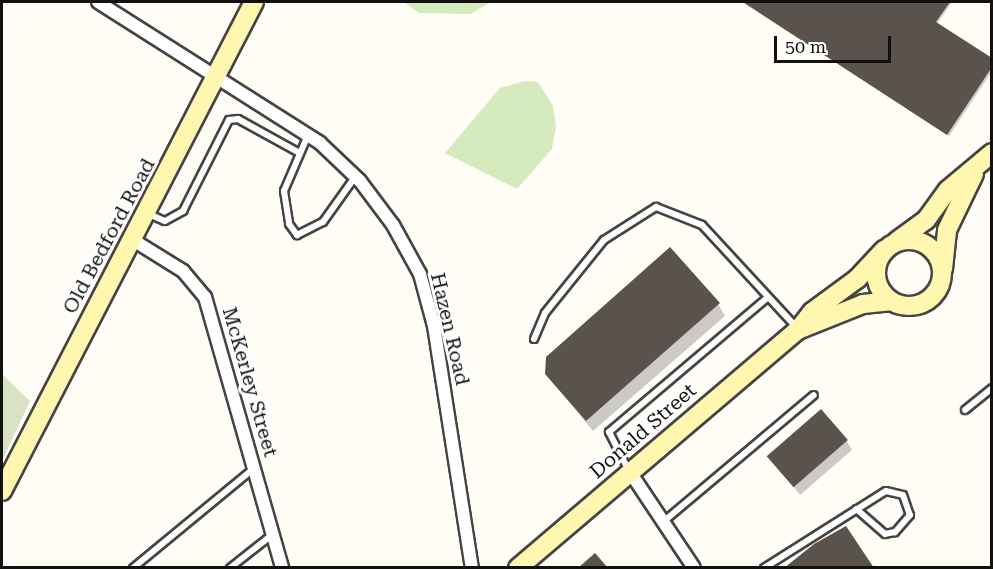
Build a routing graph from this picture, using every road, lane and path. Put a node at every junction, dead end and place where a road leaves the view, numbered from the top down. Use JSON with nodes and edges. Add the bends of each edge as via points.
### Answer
{"nodes":[{"id":1,"x":98,"y":2,"type":"edge"},
{"id":2,"x":254,"y":2,"type":"edge"},
{"id":3,"x":218,"y":77,"type":"junction"},
{"id":4,"x":308,"y":135,"type":"junction"},
{"id":5,"x":298,"y":152,"type":"junction"},
{"id":6,"x":986,"y":157,"type":"edge"},
{"id":7,"x":355,"y":177,"type":"junction"},
{"id":8,"x":147,"y":213,"type":"junction"},
{"id":9,"x":133,"y":240,"type":"junction"},
{"id":10,"x":888,"y":247,"type":"junction"},
{"id":11,"x":942,"y":271,"type":"junction"},
{"id":12,"x":766,"y":299,"type":"junction"},
{"id":13,"x":890,"y":301,"type":"junction"},
{"id":14,"x":798,"y":330,"type":"junction"},
{"id":15,"x":534,"y":339,"type":"dead end"},
{"id":16,"x":992,"y":388,"type":"edge"},
{"id":17,"x":814,"y":395,"type":"dead end"},
{"id":18,"x":965,"y":410,"type":"dead end"},
{"id":19,"x":254,"y":469,"type":"junction"},
{"id":20,"x":630,"y":472,"type":"junction"},
{"id":21,"x":2,"y":491,"type":"edge"},
{"id":22,"x":856,"y":510,"type":"junction"},
{"id":23,"x":663,"y":522,"type":"junction"},
{"id":24,"x":273,"y":535,"type":"junction"},
{"id":25,"x":133,"y":567,"type":"edge"},
{"id":26,"x":230,"y":567,"type":"edge"},
{"id":27,"x":282,"y":567,"type":"edge"},
{"id":28,"x":472,"y":567,"type":"edge"},
{"id":29,"x":518,"y":567,"type":"edge"},
{"id":30,"x":694,"y":567,"type":"edge"},
{"id":31,"x":764,"y":567,"type":"edge"}],
"edges":[{"from":1,"to":3,"type":"street","name":"Hazen Road"},
{"from":2,"to":3,"type":"street","name":"Old Bedford Road"},
{"from":3,"to":4,"type":"street","name":"Hazen Road"},
{"from":3,"to":8,"type":"street","name":"Old Bedford Road"},
{"from":4,"to":5,"type":"lane"},
{"from":4,"to":7,"type":"street","name":"Hazen Road"},
{"from":5,"to":7,"type":"lane","via":[[284,191],[289,224],[297,235],[323,222]]},
{"from":5,"to":8,"type":"lane","via":[[238,118],[229,120],[183,211],[165,221]]},
{"from":6,"to":10,"type":"street","name":"Donald Street","via":[[948,190],[926,220]]},
{"from":6,"to":11,"type":"street","name":"Donald Street","via":[[950,219]]},
{"from":7,"to":28,"type":"street","name":"Hazen Road","via":[[393,225],[420,274],[436,337]]},
{"from":8,"to":9,"type":"street","name":"Old Bedford Road"},
{"from":9,"to":19,"type":"street","name":"McKerley Street","via":[[183,271],[205,297]]},
{"from":9,"to":21,"type":"street","name":"Old Bedford Road"},
{"from":10,"to":11,"type":"street","via":[[925,244]]},
{"from":10,"to":13,"type":"street","via":[[876,281]]},
{"from":10,"to":14,"type":"street","name":"Donald Street"},
{"from":11,"to":13,"type":"street","name":"Donald Street","via":[[929,300],[908,307]]},
{"from":12,"to":14,"type":"lane"},
{"from":12,"to":15,"type":"lane","via":[[702,225],[656,207],[604,240],[545,313]]},
{"from":12,"to":20,"type":"lane","via":[[609,432]]},
{"from":13,"to":14,"type":"street","name":"Donald Street","via":[[863,304]]},
{"from":14,"to":20,"type":"street","name":"Donald Street"},
{"from":16,"to":18,"type":"lane"},
{"from":17,"to":23,"type":"lane"},
{"from":19,"to":24,"type":"street","name":"McKerley Street"},
{"from":19,"to":25,"type":"lane"},
{"from":20,"to":23,"type":"street"},
{"from":20,"to":29,"type":"street","name":"Donald Street"},
{"from":22,"to":22,"type":"lane","via":[[895,490],[910,505],[910,515],[895,532],[885,534]]},
{"from":22,"to":31,"type":"lane"},
{"from":23,"to":30,"type":"street"},
{"from":24,"to":26,"type":"lane"},
{"from":24,"to":27,"type":"street","name":"McKerley Street"}]}
